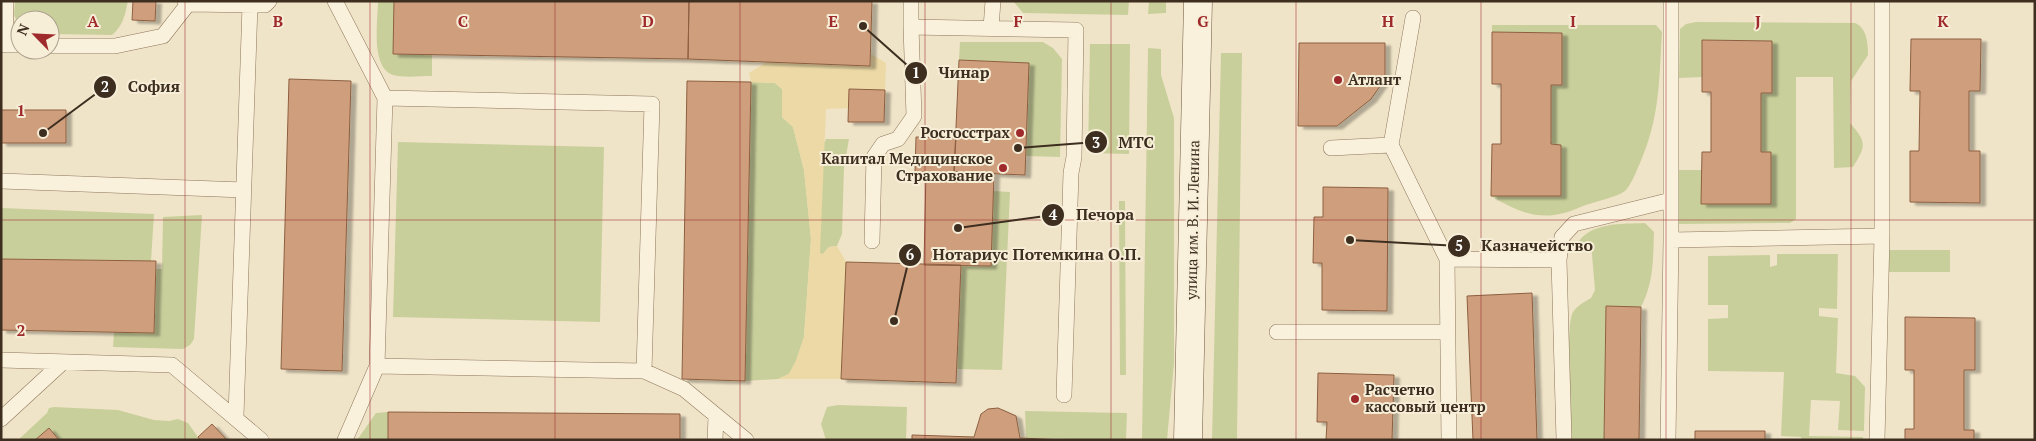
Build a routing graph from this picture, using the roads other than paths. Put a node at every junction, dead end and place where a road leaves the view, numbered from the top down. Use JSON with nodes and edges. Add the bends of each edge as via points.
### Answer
{"nodes":[{"id":1,"x":6,"y":1,"type":"edge"},
{"id":2,"x":269,"y":1,"type":"edge"},
{"id":3,"x":335,"y":1,"type":"edge"},
{"id":4,"x":912,"y":1,"type":"edge"},
{"id":5,"x":993,"y":1,"type":"edge"},
{"id":6,"x":1198,"y":1,"type":"edge"},
{"id":7,"x":1671,"y":1,"type":"edge"},
{"id":8,"x":1882,"y":1,"type":"edge"},
{"id":9,"x":186,"y":3,"type":"edge"},
{"id":10,"x":250,"y":5,"type":"junction"},
{"id":11,"x":1413,"y":18,"type":"dead end"},
{"id":12,"x":911,"y":27,"type":"junction"},
{"id":13,"x":992,"y":28,"type":"junction"},
{"id":14,"x":10,"y":45,"type":"edge"},
{"id":15,"x":60,"y":46,"type":"edge"},
{"id":16,"x":385,"y":98,"type":"junction"},
{"id":17,"x":1391,"y":145,"type":"junction"},
{"id":18,"x":1331,"y":148,"type":"dead end"},
{"id":19,"x":1,"y":182,"type":"edge"},
{"id":20,"x":244,"y":190,"type":"junction"},
{"id":21,"x":1671,"y":200,"type":"junction"},
{"id":22,"x":1882,"y":236,"type":"junction"},
{"id":23,"x":1671,"y":240,"type":"junction"},
{"id":24,"x":872,"y":241,"type":"dead end"},
{"id":25,"x":1447,"y":259,"type":"junction"},
{"id":26,"x":1559,"y":260,"type":"junction"},
{"id":27,"x":1277,"y":332,"type":"dead end"},
{"id":28,"x":1448,"y":332,"type":"junction"},
{"id":29,"x":1,"y":360,"type":"edge"},
{"id":30,"x":63,"y":362,"type":"junction"},
{"id":31,"x":377,"y":366,"type":"junction"},
{"id":32,"x":644,"y":371,"type":"junction"},
{"id":33,"x":1064,"y":395,"type":"dead end"},
{"id":34,"x":236,"y":416,"type":"junction"},
{"id":35,"x":716,"y":416,"type":"junction"},
{"id":36,"x":1,"y":419,"type":"edge"},
{"id":37,"x":261,"y":440,"type":"edge"},
{"id":38,"x":344,"y":440,"type":"edge"},
{"id":39,"x":715,"y":440,"type":"edge"},
{"id":40,"x":746,"y":440,"type":"edge"},
{"id":41,"x":1188,"y":440,"type":"edge"},
{"id":42,"x":1448,"y":440,"type":"edge"},
{"id":43,"x":1564,"y":440,"type":"edge"},
{"id":44,"x":1668,"y":440,"type":"edge"},
{"id":45,"x":1878,"y":440,"type":"edge"}],
"edges":[{"from":1,"to":14,"type":"lane","via":[[5,45]]},
{"from":2,"to":10,"type":"lane","via":[[265,5]]},
{"from":3,"to":16,"type":"lane"},
{"from":4,"to":12,"type":"lane"},
{"from":5,"to":13,"type":"lane"},
{"from":6,"to":41,"type":"main road","name":"улица им. В. И. Ленина"},
{"from":7,"to":21,"type":"lane"},
{"from":8,"to":22,"type":"lane"},
{"from":9,"to":10,"type":"lane"},
{"from":9,"to":15,"type":"lane","via":[[163,36],[115,46]]},
{"from":10,"to":20,"type":"lane"},
{"from":11,"to":17,"type":"lane"},
{"from":12,"to":13,"type":"lane"},
{"from":12,"to":24,"type":"lane","via":[[914,116],[898,138],[883,144],[874,157]]},
{"from":13,"to":33,"type":"lane","via":[[1076,30]]},
{"from":16,"to":31,"type":"lane"},
{"from":16,"to":32,"type":"lane","via":[[652,104]]},
{"from":17,"to":18,"type":"lane"},
{"from":17,"to":25,"type":"lane"},
{"from":19,"to":20,"type":"lane"},
{"from":20,"to":34,"type":"lane"},
{"from":21,"to":23,"type":"lane"},
{"from":21,"to":26,"type":"lane","via":[[1574,224],[1562,237]]},
{"from":22,"to":23,"type":"lane"},
{"from":22,"to":45,"type":"lane"},
{"from":23,"to":44,"type":"lane"},
{"from":25,"to":26,"type":"lane"},
{"from":25,"to":28,"type":"lane"},
{"from":26,"to":43,"type":"lane"},
{"from":27,"to":28,"type":"lane"},
{"from":28,"to":42,"type":"lane"},
{"from":29,"to":30,"type":"lane"},
{"from":30,"to":34,"type":"lane","via":[[172,365]]},
{"from":30,"to":36,"type":"lane"},
{"from":31,"to":32,"type":"lane"},
{"from":31,"to":38,"type":"lane"},
{"from":32,"to":35,"type":"lane","via":[[684,389]]},
{"from":34,"to":37,"type":"lane"},
{"from":35,"to":39,"type":"lane"},
{"from":35,"to":40,"type":"lane"}]}
